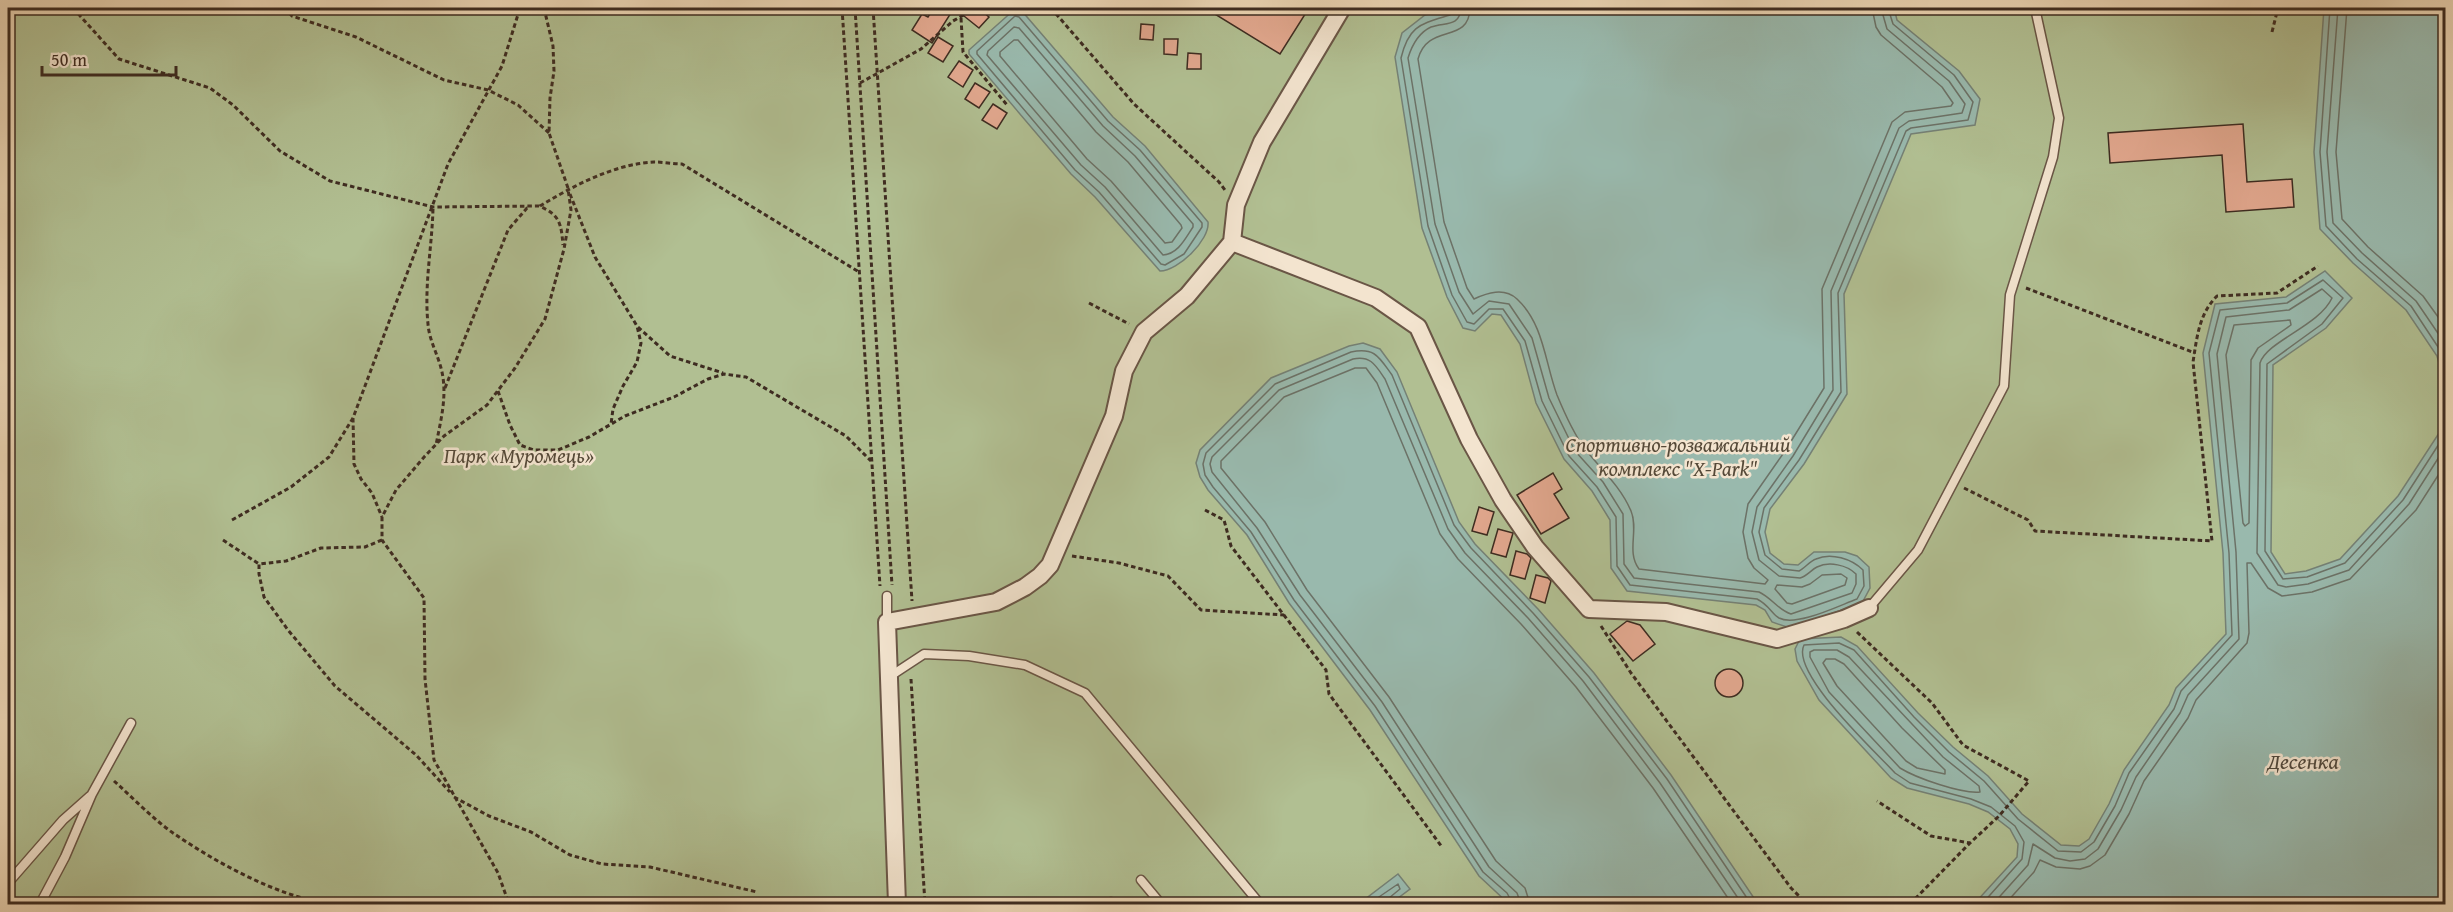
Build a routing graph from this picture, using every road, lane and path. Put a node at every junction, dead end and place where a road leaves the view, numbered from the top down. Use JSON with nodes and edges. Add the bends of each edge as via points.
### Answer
{"nodes":[{"id":1,"x":73,"y":8,"type":"edge"},
{"id":2,"x":284,"y":8,"type":"edge"},
{"id":3,"x":520,"y":8,"type":"edge"},
{"id":4,"x":544,"y":8,"type":"edge"},
{"id":5,"x":842,"y":8,"type":"edge"},
{"id":6,"x":855,"y":8,"type":"edge"},
{"id":7,"x":873,"y":8,"type":"edge"},
{"id":8,"x":976,"y":8,"type":"edge"},
{"id":9,"x":1051,"y":8,"type":"edge"},
{"id":10,"x":1342,"y":8,"type":"edge"},
{"id":11,"x":2035,"y":8,"type":"edge"},
{"id":12,"x":2278,"y":8,"type":"edge"},
{"id":13,"x":961,"y":17,"type":"junction"},
{"id":14,"x":2272,"y":32,"type":"dead end"},
{"id":15,"x":877,"y":72,"type":"junction"},
{"id":16,"x":860,"y":83,"type":"junction"},
{"id":17,"x":488,"y":90,"type":"junction"},
{"id":18,"x":1007,"y":105,"type":"dead end"},
{"id":19,"x":549,"y":133,"type":"junction"},
{"id":20,"x":568,"y":189,"type":"junction"},
{"id":21,"x":1236,"y":205,"type":"junction"},
{"id":22,"x":539,"y":206,"type":"junction"},
{"id":23,"x":434,"y":207,"type":"junction"},
{"id":24,"x":1232,"y":242,"type":"junction"},
{"id":25,"x":564,"y":249,"type":"junction"},
{"id":26,"x":2318,"y":266,"type":"dead end"},
{"id":27,"x":859,"y":272,"type":"junction"},
{"id":28,"x":2013,"y":283,"type":"junction"},
{"id":29,"x":1089,"y":303,"type":"dead end"},
{"id":30,"x":637,"y":326,"type":"junction"},
{"id":31,"x":1144,"y":332,"type":"junction"},
{"id":32,"x":2195,"y":353,"type":"junction"},
{"id":33,"x":724,"y":374,"type":"junction"},
{"id":34,"x":445,"y":388,"type":"junction"},
{"id":35,"x":498,"y":391,"type":"junction"},
{"id":36,"x":353,"y":418,"type":"junction"},
{"id":37,"x":611,"y":424,"type":"junction"},
{"id":38,"x":436,"y":445,"type":"junction"},
{"id":39,"x":871,"y":462,"type":"junction"},
{"id":40,"x":1954,"y":483,"type":"junction"},
{"id":41,"x":1205,"y":510,"type":"dead end"},
{"id":42,"x":382,"y":517,"type":"junction"},
{"id":43,"x":231,"y":520,"type":"dead end"},
{"id":44,"x":223,"y":540,"type":"dead end"},
{"id":45,"x":382,"y":540,"type":"junction"},
{"id":46,"x":1055,"y":553,"type":"junction"},
{"id":47,"x":259,"y":564,"type":"junction"},
{"id":48,"x":886,"y":596,"type":"junction"},
{"id":49,"x":912,"y":605,"type":"dead end"},
{"id":50,"x":1869,"y":608,"type":"joint"},
{"id":51,"x":1590,"y":609,"type":"junction"},
{"id":52,"x":1284,"y":615,"type":"junction"},
{"id":53,"x":1844,"y":619,"type":"junction"},
{"id":54,"x":886,"y":622,"type":"junction"},
{"id":55,"x":909,"y":662,"type":"junction"},
{"id":56,"x":889,"y":677,"type":"junction"},
{"id":57,"x":130,"y":723,"type":"dead end"},
{"id":58,"x":105,"y":771,"type":"junction"},
{"id":59,"x":92,"y":794,"type":"junction"},
{"id":60,"x":453,"y":796,"type":"junction"},
{"id":61,"x":1876,"y":801,"type":"dead end"},
{"id":62,"x":1970,"y":843,"type":"junction"},
{"id":63,"x":1442,"y":847,"type":"dead end"},
{"id":64,"x":1141,"y":880,"type":"dead end"},
{"id":65,"x":8,"y":883,"type":"edge"},
{"id":66,"x":757,"y":892,"type":"dead end"},
{"id":67,"x":508,"y":902,"type":"dead end"},
{"id":68,"x":40,"y":904,"type":"edge"},
{"id":69,"x":328,"y":904,"type":"edge"},
{"id":70,"x":897,"y":904,"type":"edge"},
{"id":71,"x":925,"y":904,"type":"edge"},
{"id":72,"x":1161,"y":904,"type":"edge"},
{"id":73,"x":1260,"y":904,"type":"edge"},
{"id":74,"x":1807,"y":904,"type":"edge"},
{"id":75,"x":1910,"y":904,"type":"edge"}],
"edges":[{"from":1,"to":23,"type":"path","via":[[119,59],[210,88],[280,152],[330,181]]},
{"from":2,"to":17,"type":"path","via":[[292,16],[356,37],[444,80]]},
{"from":3,"to":17,"type":"path","via":[[502,66]]},
{"from":4,"to":19,"type":"path","via":[[553,46]]},
{"from":5,"to":27,"type":"path"},
{"from":6,"to":16,"type":"path"},
{"from":7,"to":15,"type":"path"},
{"from":8,"to":13,"type":"path"},
{"from":9,"to":21,"type":"path","via":[[1134,104],[1219,182]]},
{"from":10,"to":21,"type":"street","via":[[1262,142]]},
{"from":11,"to":28,"type":"lane","via":[[2059,118],[2053,157]]},
{"from":12,"to":14,"type":"path"},
{"from":13,"to":15,"type":"path","via":[[921,49]]},
{"from":13,"to":18,"type":"path","via":[[963,52]]},
{"from":15,"to":16,"type":"path"},
{"from":15,"to":49,"type":"path"},
{"from":16,"to":48,"type":"path","via":[[892,585]]},
{"from":17,"to":19,"type":"path","via":[[518,105]]},
{"from":17,"to":23,"type":"path","via":[[448,164]]},
{"from":19,"to":20,"type":"path"},
{"from":20,"to":22,"type":"path"},
{"from":20,"to":25,"type":"path","via":[[571,210]]},
{"from":20,"to":27,"type":"path","via":[[624,167],[654,162],[682,165]]},
{"from":20,"to":30,"type":"path","via":[[595,257]]},
{"from":21,"to":24,"type":"street"},
{"from":22,"to":23,"type":"path"},
{"from":22,"to":25,"type":"path","via":[[554,212],[561,226]]},
{"from":22,"to":34,"type":"path","via":[[527,208],[508,230]]},
{"from":23,"to":34,"type":"path","via":[[426,293],[428,327]]},
{"from":23,"to":36,"type":"path"},
{"from":24,"to":31,"type":"street","via":[[1187,296]]},
{"from":24,"to":51,"type":"street","via":[[1376,298],[1418,327],[1469,439],[1503,500],[1535,546]]},
{"from":25,"to":35,"type":"path","via":[[544,319]]},
{"from":26,"to":32,"type":"path","via":[[2277,293],[2217,296],[2205,308]]},
{"from":27,"to":39,"type":"path"},
{"from":28,"to":32,"type":"path"},
{"from":28,"to":40,"type":"lane","via":[[2004,386]]},
{"from":29,"to":31,"type":"path"},
{"from":30,"to":33,"type":"path","via":[[670,356]]},
{"from":30,"to":37,"type":"path","via":[[641,343],[637,362],[617,401]]},
{"from":31,"to":46,"type":"street","via":[[1124,371],[1113,416]]},
{"from":32,"to":40,"type":"path","via":[[2212,542],[2035,531],[2028,520]]},
{"from":33,"to":37,"type":"path"},
{"from":33,"to":39,"type":"path","via":[[746,377],[846,436]]},
{"from":34,"to":38,"type":"path"},
{"from":35,"to":37,"type":"path","via":[[520,445],[534,450],[558,450]]},
{"from":35,"to":38,"type":"path","via":[[487,405]]},
{"from":36,"to":42,"type":"path","via":[[354,464]]},
{"from":36,"to":43,"type":"path","via":[[330,456],[291,487]]},
{"from":38,"to":42,"type":"path","via":[[396,490]]},
{"from":39,"to":48,"type":"path","via":[[879,585]]},
{"from":40,"to":50,"type":"lane","via":[[1918,550]]},
{"from":41,"to":52,"type":"path","via":[[1224,520],[1231,546]]},
{"from":42,"to":45,"type":"path"},
{"from":44,"to":47,"type":"path"},
{"from":45,"to":47,"type":"path","via":[[365,546],[321,548],[286,561]]},
{"from":45,"to":60,"type":"path","via":[[424,598],[425,679],[434,760]]},
{"from":46,"to":52,"type":"path","via":[[1168,576],[1201,610]]},
{"from":46,"to":54,"type":"street","via":[[1040,576],[996,602]]},
{"from":47,"to":60,"type":"path","via":[[264,597],[288,630],[335,686],[416,755]]},
{"from":48,"to":54,"type":"lane"},
{"from":50,"to":53,"type":"street"},
{"from":51,"to":53,"type":"street","via":[[1666,612],[1777,639]]},
{"from":51,"to":74,"type":"path","via":[[1631,673],[1791,888]]},
{"from":52,"to":63,"type":"path","via":[[1326,670],[1329,694]]},
{"from":53,"to":62,"type":"path","via":[[1932,703],[1963,745],[2030,781]]},
{"from":54,"to":56,"type":"street"},
{"from":55,"to":56,"type":"lane"},
{"from":55,"to":71,"type":"path"},
{"from":55,"to":73,"type":"lane","via":[[924,654],[1025,665],[1084,693]]},
{"from":56,"to":70,"type":"street"},
{"from":57,"to":58,"type":"lane"},
{"from":58,"to":59,"type":"lane"},
{"from":58,"to":69,"type":"path","via":[[172,832],[228,867],[306,901]]},
{"from":59,"to":65,"type":"lane","via":[[63,820]]},
{"from":59,"to":68,"type":"lane"},
{"from":60,"to":66,"type":"path","via":[[570,855],[602,864],[650,867]]},
{"from":60,"to":67,"type":"path","via":[[498,873]]},
{"from":61,"to":62,"type":"path","via":[[1931,836]]},
{"from":62,"to":75,"type":"path"},
{"from":64,"to":72,"type":"lane"}]}
